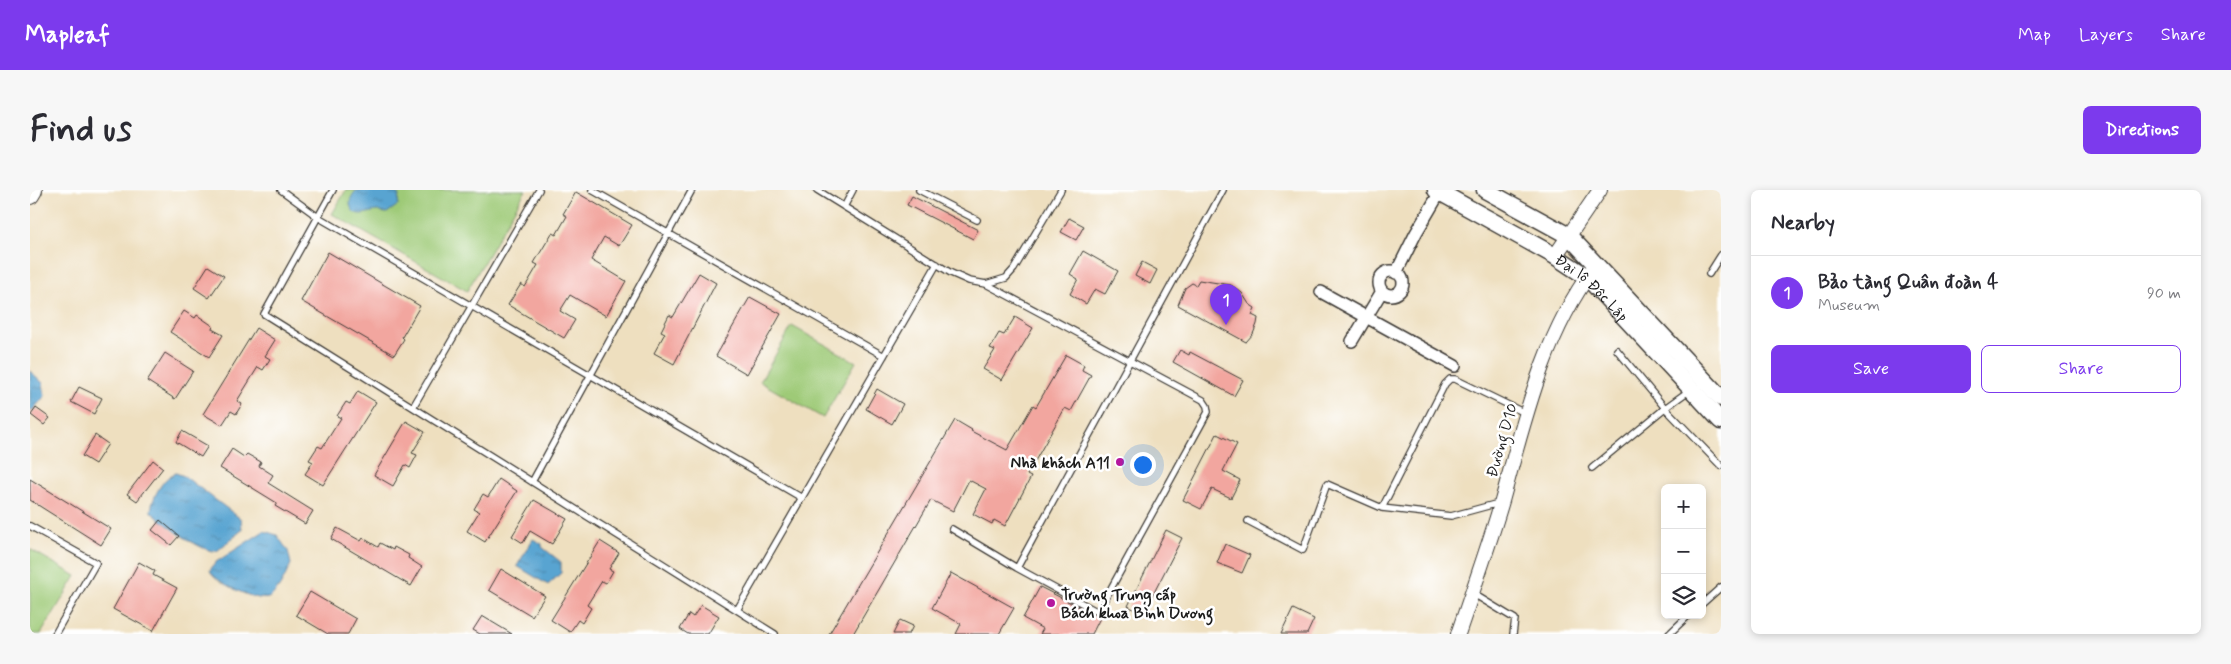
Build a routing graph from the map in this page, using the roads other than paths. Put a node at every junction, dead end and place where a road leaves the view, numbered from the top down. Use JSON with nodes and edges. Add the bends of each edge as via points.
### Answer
{"nodes":[{"id":1,"x":33,"y":190,"type":"edge"},
{"id":2,"x":282,"y":190,"type":"edge"},
{"id":3,"x":333,"y":190,"type":"edge"},
{"id":4,"x":539,"y":190,"type":"edge"},
{"id":5,"x":592,"y":190,"type":"edge"},
{"id":6,"x":692,"y":190,"type":"edge"},
{"id":7,"x":817,"y":190,"type":"edge"},
{"id":8,"x":853,"y":190,"type":"edge"},
{"id":9,"x":919,"y":190,"type":"edge"},
{"id":10,"x":1061,"y":190,"type":"edge"},
{"id":11,"x":1224,"y":190,"type":"edge"},
{"id":12,"x":1486,"y":190,"type":"edge"},
{"id":13,"x":1600,"y":190,"type":"edge"},
{"id":14,"x":1438,"y":191,"type":"edge"},
{"id":15,"x":30,"y":195,"type":"edge"},
{"id":16,"x":844,"y":207,"type":"junction"},
{"id":17,"x":318,"y":217,"type":"junction"},
{"id":18,"x":977,"y":220,"type":"dead end"},
{"id":19,"x":668,"y":233,"type":"junction"},
{"id":20,"x":1569,"y":236,"type":"junction"},
{"id":21,"x":1721,"y":255,"type":"edge"},
{"id":22,"x":1555,"y":256,"type":"junction"},
{"id":23,"x":937,"y":264,"type":"junction"},
{"id":24,"x":1592,"y":270,"type":"junction"},
{"id":25,"x":1396,"y":273,"type":"junction"},
{"id":26,"x":1709,"y":274,"type":"dead end"},
{"id":27,"x":986,"y":284,"type":"junction"},
{"id":28,"x":1382,"y":291,"type":"junction"},
{"id":29,"x":1321,"y":292,"type":"dead end"},
{"id":30,"x":471,"y":306,"type":"junction"},
{"id":31,"x":1366,"y":318,"type":"junction"},
{"id":32,"x":1352,"y":341,"type":"dead end"},
{"id":33,"x":1617,"y":350,"type":"dead end"},
{"id":34,"x":884,"y":356,"type":"junction"},
{"id":35,"x":1130,"y":361,"type":"junction"},
{"id":36,"x":1455,"y":366,"type":"dead end"},
{"id":37,"x":590,"y":375,"type":"junction"},
{"id":38,"x":1691,"y":389,"type":"junction"},
{"id":39,"x":1721,"y":398,"type":"edge"},
{"id":40,"x":413,"y":407,"type":"junction"},
{"id":41,"x":1665,"y":408,"type":"junction"},
{"id":42,"x":1525,"y":413,"type":"junction"},
{"id":43,"x":1721,"y":421,"type":"edge"},
{"id":44,"x":1721,"y":466,"type":"edge"},
{"id":45,"x":1592,"y":468,"type":"dead end"},
{"id":46,"x":532,"y":482,"type":"junction"},
{"id":47,"x":802,"y":498,"type":"junction"},
{"id":48,"x":1502,"y":502,"type":"junction"},
{"id":49,"x":1382,"y":508,"type":"junction"},
{"id":50,"x":1248,"y":521,"type":"dead end"},
{"id":51,"x":30,"y":526,"type":"edge"},
{"id":52,"x":952,"y":529,"type":"dead end"},
{"id":53,"x":1017,"y":568,"type":"junction"},
{"id":54,"x":1721,"y":587,"type":"edge"},
{"id":55,"x":1472,"y":593,"type":"junction"},
{"id":56,"x":1706,"y":600,"type":"edge"},
{"id":57,"x":737,"y":610,"type":"junction"},
{"id":58,"x":1685,"y":619,"type":"edge"},
{"id":59,"x":55,"y":634,"type":"edge"},
{"id":60,"x":775,"y":634,"type":"edge"},
{"id":61,"x":1458,"y":634,"type":"edge"},
{"id":62,"x":1513,"y":634,"type":"edge"},
{"id":63,"x":1669,"y":634,"type":"edge"}],
"edges":[{"from":1,"to":15,"type":"main road"},
{"from":2,"to":17,"type":"lane"},
{"from":3,"to":17,"type":"lane"},
{"from":4,"to":30,"type":"lane"},
{"from":5,"to":19,"type":"lane"},
{"from":6,"to":19,"type":"lane"},
{"from":7,"to":16,"type":"lane"},
{"from":8,"to":16,"type":"lane"},
{"from":9,"to":18,"type":"lane"},
{"from":10,"to":27,"type":"lane","via":[[1014,269],[1000,281]]},
{"from":11,"to":35,"type":"lane"},
{"from":12,"to":20,"type":"main road","name":"Đại lộ Độc Lập"},
{"from":13,"to":20,"type":"street"},
{"from":14,"to":22,"type":"main road","name":"Đại lộ Độc Lập"},
{"from":14,"to":25,"type":"street"},
{"from":16,"to":23,"type":"lane"},
{"from":17,"to":30,"type":"lane"},
{"from":17,"to":40,"type":"lane","via":[[264,314]]},
{"from":19,"to":34,"type":"lane"},
{"from":19,"to":37,"type":"lane"},
{"from":20,"to":22,"type":"street"},
{"from":20,"to":24,"type":"main road","name":"Đại lộ Độc Lập"},
{"from":21,"to":26,"type":"lane"},
{"from":22,"to":24,"type":"main road","name":"Đại lộ Độc Lập"},
{"from":23,"to":27,"type":"lane","via":[[960,277]]},
{"from":23,"to":34,"type":"lane"},
{"from":24,"to":38,"type":"main road","name":"Đại lộ Độc Lập"},
{"from":24,"to":39,"type":"main road","name":"Đại lộ Độc Lập"},
{"from":24,"to":42,"type":"street","name":"Đường D10","via":[[1559,328]]},
{"from":25,"to":28,"type":"street","via":[[1383,274],[1379,282]]},
{"from":25,"to":28,"type":"street","via":[[1402,279],[1399,292],[1390,295]]},
{"from":27,"to":35,"type":"lane"},
{"from":28,"to":31,"type":"street"},
{"from":29,"to":31,"type":"street"},
{"from":30,"to":37,"type":"lane"},
{"from":30,"to":40,"type":"lane"},
{"from":31,"to":32,"type":"street"},
{"from":31,"to":36,"type":"street"},
{"from":33,"to":41,"type":"lane"},
{"from":34,"to":47,"type":"lane"},
{"from":35,"to":53,"type":"lane"},
{"from":35,"to":53,"type":"lane","via":[[1203,400],[1207,406],[1206,415],[1098,612]]},
{"from":37,"to":46,"type":"lane"},
{"from":37,"to":47,"type":"lane"},
{"from":38,"to":41,"type":"lane"},
{"from":38,"to":43,"type":"main road","name":"Đại lộ Độc Lập"},
{"from":40,"to":46,"type":"lane"},
{"from":41,"to":44,"type":"lane"},
{"from":41,"to":45,"type":"lane"},
{"from":42,"to":48,"type":"street","name":"Đường D10"},
{"from":42,"to":49,"type":"lane","via":[[1450,379]]},
{"from":46,"to":57,"type":"lane"},
{"from":47,"to":57,"type":"lane"},
{"from":48,"to":49,"type":"lane","via":[[1451,516]]},
{"from":48,"to":55,"type":"street","name":"Đường D10"},
{"from":49,"to":50,"type":"lane","via":[[1327,484],[1303,550]]},
{"from":51,"to":59,"type":"lane","via":[[96,563]]},
{"from":52,"to":53,"type":"lane"},
{"from":54,"to":56,"type":"lane"},
{"from":55,"to":61,"type":"street","name":"Đường D10"},
{"from":55,"to":62,"type":"lane","via":[[1515,619]]},
{"from":57,"to":60,"type":"lane"},
{"from":58,"to":63,"type":"lane"}]}
